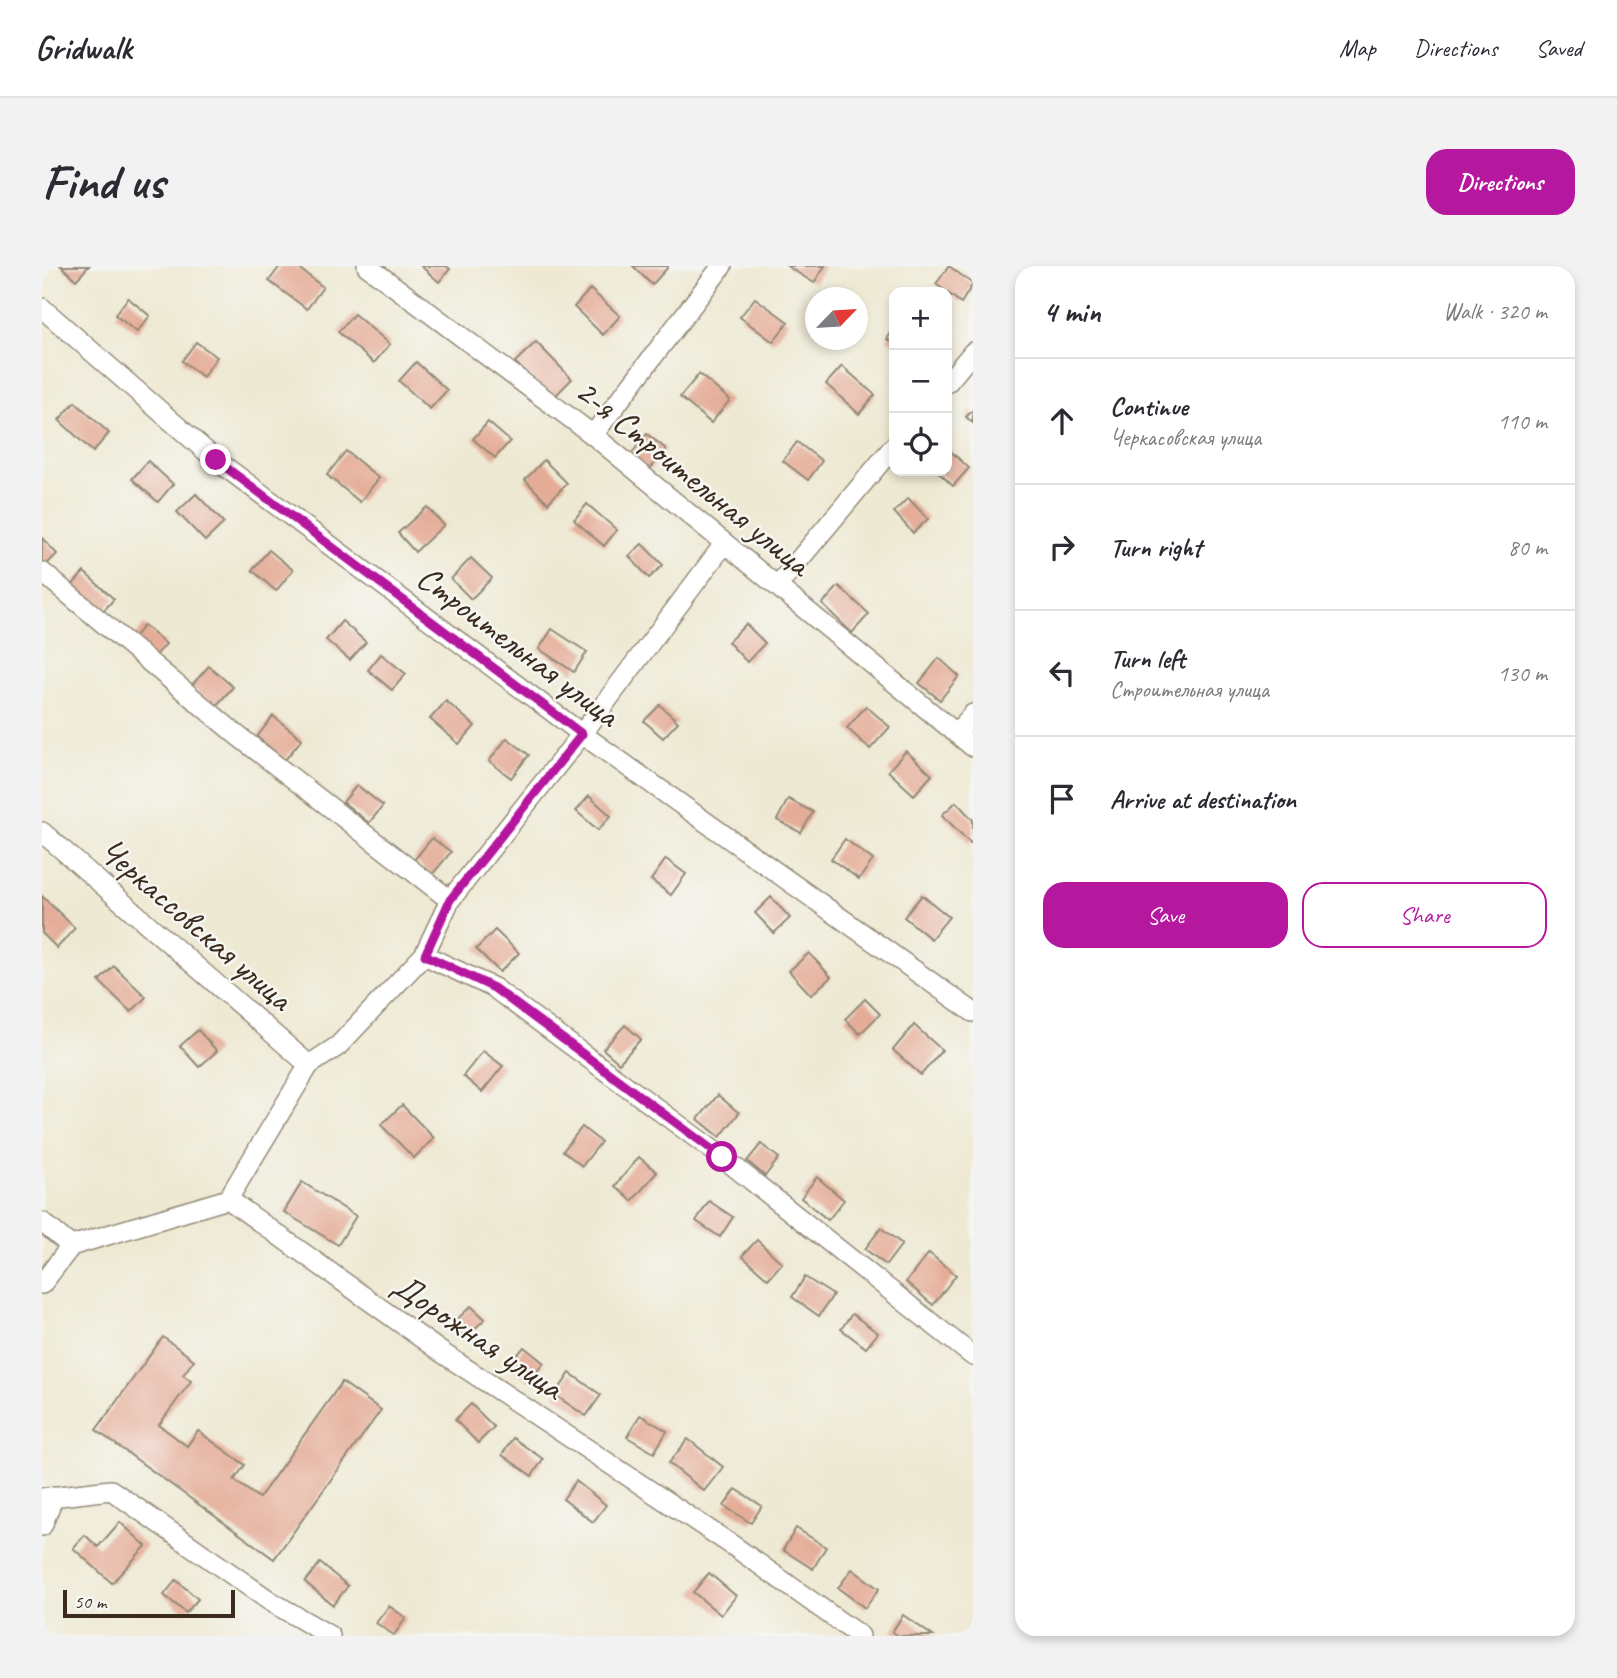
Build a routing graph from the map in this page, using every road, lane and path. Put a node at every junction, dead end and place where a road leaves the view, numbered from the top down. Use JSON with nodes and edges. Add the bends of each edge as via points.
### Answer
{"nodes":[{"id":1,"x":367,"y":266,"type":"edge"},
{"id":2,"x":722,"y":266,"type":"edge"},
{"id":3,"x":42,"y":308,"type":"edge"},
{"id":4,"x":973,"y":352,"type":"edge"},
{"id":5,"x":952,"y":377,"type":"edge"},
{"id":6,"x":593,"y":435,"type":"junction"},
{"id":7,"x":889,"y":452,"type":"edge"},
{"id":8,"x":724,"y":544,"type":"junction"},
{"id":9,"x":42,"y":572,"type":"edge"},
{"id":10,"x":778,"y":585,"type":"junction"},
{"id":11,"x":973,"y":714,"type":"edge"},
{"id":12,"x":957,"y":733,"type":"junction"},
{"id":13,"x":582,"y":734,"type":"junction"},
{"id":14,"x":973,"y":747,"type":"edge"},
{"id":15,"x":42,"y":832,"type":"edge"},
{"id":16,"x":450,"y":900,"type":"junction"},
{"id":17,"x":425,"y":955,"type":"junction"},
{"id":18,"x":973,"y":1012,"type":"edge"},
{"id":19,"x":309,"y":1065,"type":"junction"},
{"id":20,"x":228,"y":1199,"type":"junction"},
{"id":21,"x":42,"y":1222,"type":"edge"},
{"id":22,"x":71,"y":1246,"type":"junction"},
{"id":23,"x":42,"y":1284,"type":"edge"},
{"id":24,"x":973,"y":1356,"type":"edge"},
{"id":25,"x":48,"y":1497,"type":"edge"},
{"id":26,"x":42,"y":1526,"type":"edge"},
{"id":27,"x":330,"y":1636,"type":"edge"},
{"id":28,"x":860,"y":1636,"type":"edge"}],
"edges":[{"from":1,"to":6,"type":"street","name":"2-я Строительная улица"},
{"from":2,"to":6,"type":"street"},
{"from":3,"to":13,"type":"street","name":"Строительная улица","via":[[216,460]]},
{"from":4,"to":5,"type":"street"},
{"from":6,"to":8,"type":"street","name":"2-я Строительная улица"},
{"from":7,"to":10,"type":"street"},
{"from":8,"to":10,"type":"street","name":"2-я Строительная улица"},
{"from":8,"to":13,"type":"street"},
{"from":9,"to":16,"type":"street","via":[[238,736]]},
{"from":10,"to":12,"type":"street","name":"2-я Строительная улица"},
{"from":11,"to":12,"type":"street"},
{"from":12,"to":14,"type":"street","name":"2-я Строительная улица"},
{"from":13,"to":16,"type":"street"},
{"from":13,"to":18,"type":"street","name":"Строительная улица"},
{"from":15,"to":19,"type":"street","name":"Черкассовская улица"},
{"from":16,"to":17,"type":"street"},
{"from":17,"to":19,"type":"street","via":[[338,1046]]},
{"from":17,"to":24,"type":"street","via":[[494,988],[722,1157]]},
{"from":19,"to":20,"type":"street"},
{"from":20,"to":22,"type":"street"},
{"from":20,"to":28,"type":"street","name":"Дорожная улица","via":[[441,1352],[735,1547]]},
{"from":21,"to":22,"type":"street"},
{"from":22,"to":23,"type":"street"},
{"from":25,"to":26,"type":"street"},
{"from":25,"to":27,"type":"street","via":[[111,1490],[270,1601]]}]}
